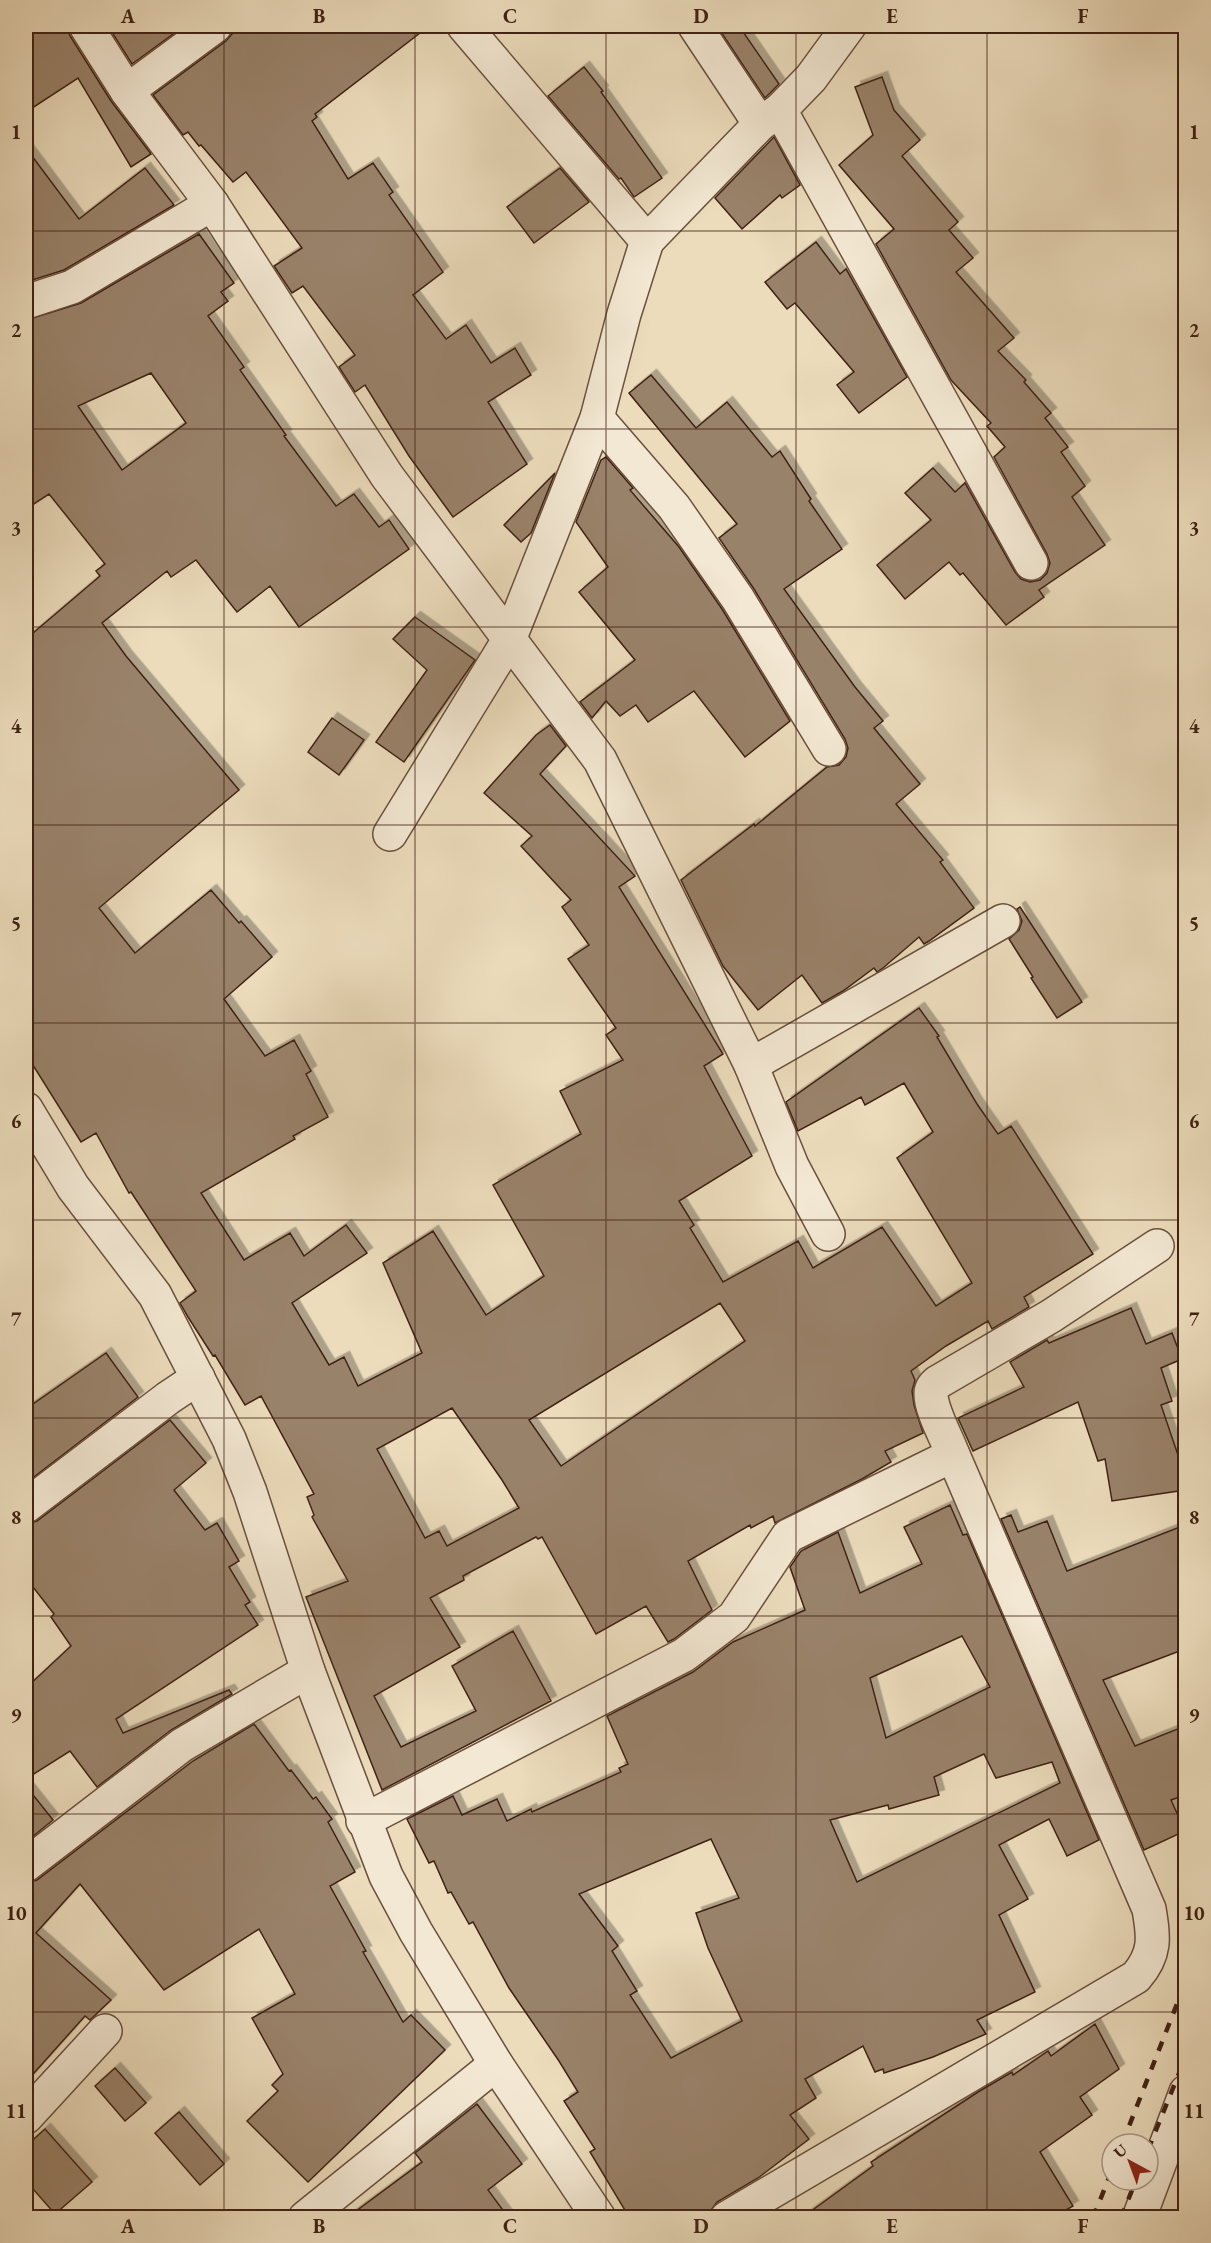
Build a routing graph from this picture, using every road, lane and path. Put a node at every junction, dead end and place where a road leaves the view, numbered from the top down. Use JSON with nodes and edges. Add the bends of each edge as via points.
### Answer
{"nodes":[{"id":1,"x":86,"y":26,"type":"edge"},
{"id":2,"x":215,"y":26,"type":"edge"},
{"id":3,"x":464,"y":26,"type":"edge"},
{"id":4,"x":695,"y":26,"type":"edge"},
{"id":5,"x":849,"y":26,"type":"edge"},
{"id":6,"x":127,"y":91,"type":"junction"},
{"id":7,"x":770,"y":117,"type":"junction"},
{"id":8,"x":212,"y":204,"type":"junction"},
{"id":9,"x":646,"y":241,"type":"junction"},
{"id":10,"x":26,"y":302,"type":"edge"},
{"id":11,"x":597,"y":418,"type":"junction"},
{"id":12,"x":1031,"y":563,"type":"dead end"},
{"id":13,"x":509,"y":640,"type":"junction"},
{"id":14,"x":829,"y":749,"type":"dead end"},
{"id":15,"x":390,"y":834,"type":"dead end"},
{"id":16,"x":1003,"y":921,"type":"dead end"},
{"id":17,"x":751,"y":1065,"type":"junction"},
{"id":18,"x":26,"y":1109,"type":"edge"},
{"id":19,"x":828,"y":1234,"type":"dead end"},
{"id":20,"x":1157,"y":1246,"type":"dead end"},
{"id":21,"x":198,"y":1378,"type":"junction"},
{"id":22,"x":953,"y":1455,"type":"junction"},
{"id":23,"x":26,"y":1506,"type":"edge"},
{"id":24,"x":308,"y":1671,"type":"junction"},
{"id":25,"x":363,"y":1821,"type":"junction"},
{"id":26,"x":26,"y":1865,"type":"edge"},
{"id":27,"x":105,"y":2031,"type":"dead end"},
{"id":28,"x":496,"y":2064,"type":"junction"},
{"id":29,"x":1185,"y":2092,"type":"edge"},
{"id":30,"x":26,"y":2117,"type":"edge"},
{"id":31,"x":305,"y":2217,"type":"edge"},
{"id":32,"x":599,"y":2217,"type":"edge"},
{"id":33,"x":727,"y":2217,"type":"edge"},
{"id":34,"x":1139,"y":2217,"type":"edge"}],
"edges":[{"from":1,"to":6,"type":"street"},
{"from":2,"to":6,"type":"street"},
{"from":3,"to":9,"type":"street"},
{"from":4,"to":7,"type":"street"},
{"from":5,"to":7,"type":"street","via":[[811,78]]},
{"from":6,"to":8,"type":"street"},
{"from":7,"to":9,"type":"street"},
{"from":7,"to":12,"type":"street"},
{"from":8,"to":10,"type":"street","via":[[72,287]]},
{"from":8,"to":13,"type":"street","via":[[387,476]]},
{"from":9,"to":11,"type":"street"},
{"from":11,"to":13,"type":"street"},
{"from":11,"to":14,"type":"street","via":[[674,507],[738,599]]},
{"from":13,"to":15,"type":"street"},
{"from":13,"to":17,"type":"street","via":[[600,760]]},
{"from":16,"to":17,"type":"street"},
{"from":17,"to":19,"type":"street","via":[[792,1166]]},
{"from":18,"to":21,"type":"street","via":[[73,1187],[155,1295]]},
{"from":20,"to":22,"type":"street","via":[[1052,1316],[934,1385],[931,1395]]},
{"from":21,"to":23,"type":"street"},
{"from":21,"to":24,"type":"street","via":[[250,1492]]},
{"from":22,"to":25,"type":"street","via":[[788,1536],[734,1617],[684,1655]]},
{"from":22,"to":33,"type":"street","via":[[1149,1909],[1153,1935],[1150,1957],[1136,1977]]},
{"from":24,"to":25,"type":"street"},
{"from":24,"to":26,"type":"street","via":[[182,1745]]},
{"from":25,"to":28,"type":"street","via":[[416,1932]]},
{"from":27,"to":30,"type":"street"},
{"from":28,"to":31,"type":"street"},
{"from":28,"to":32,"type":"street"},
{"from":29,"to":34,"type":"street"}]}
